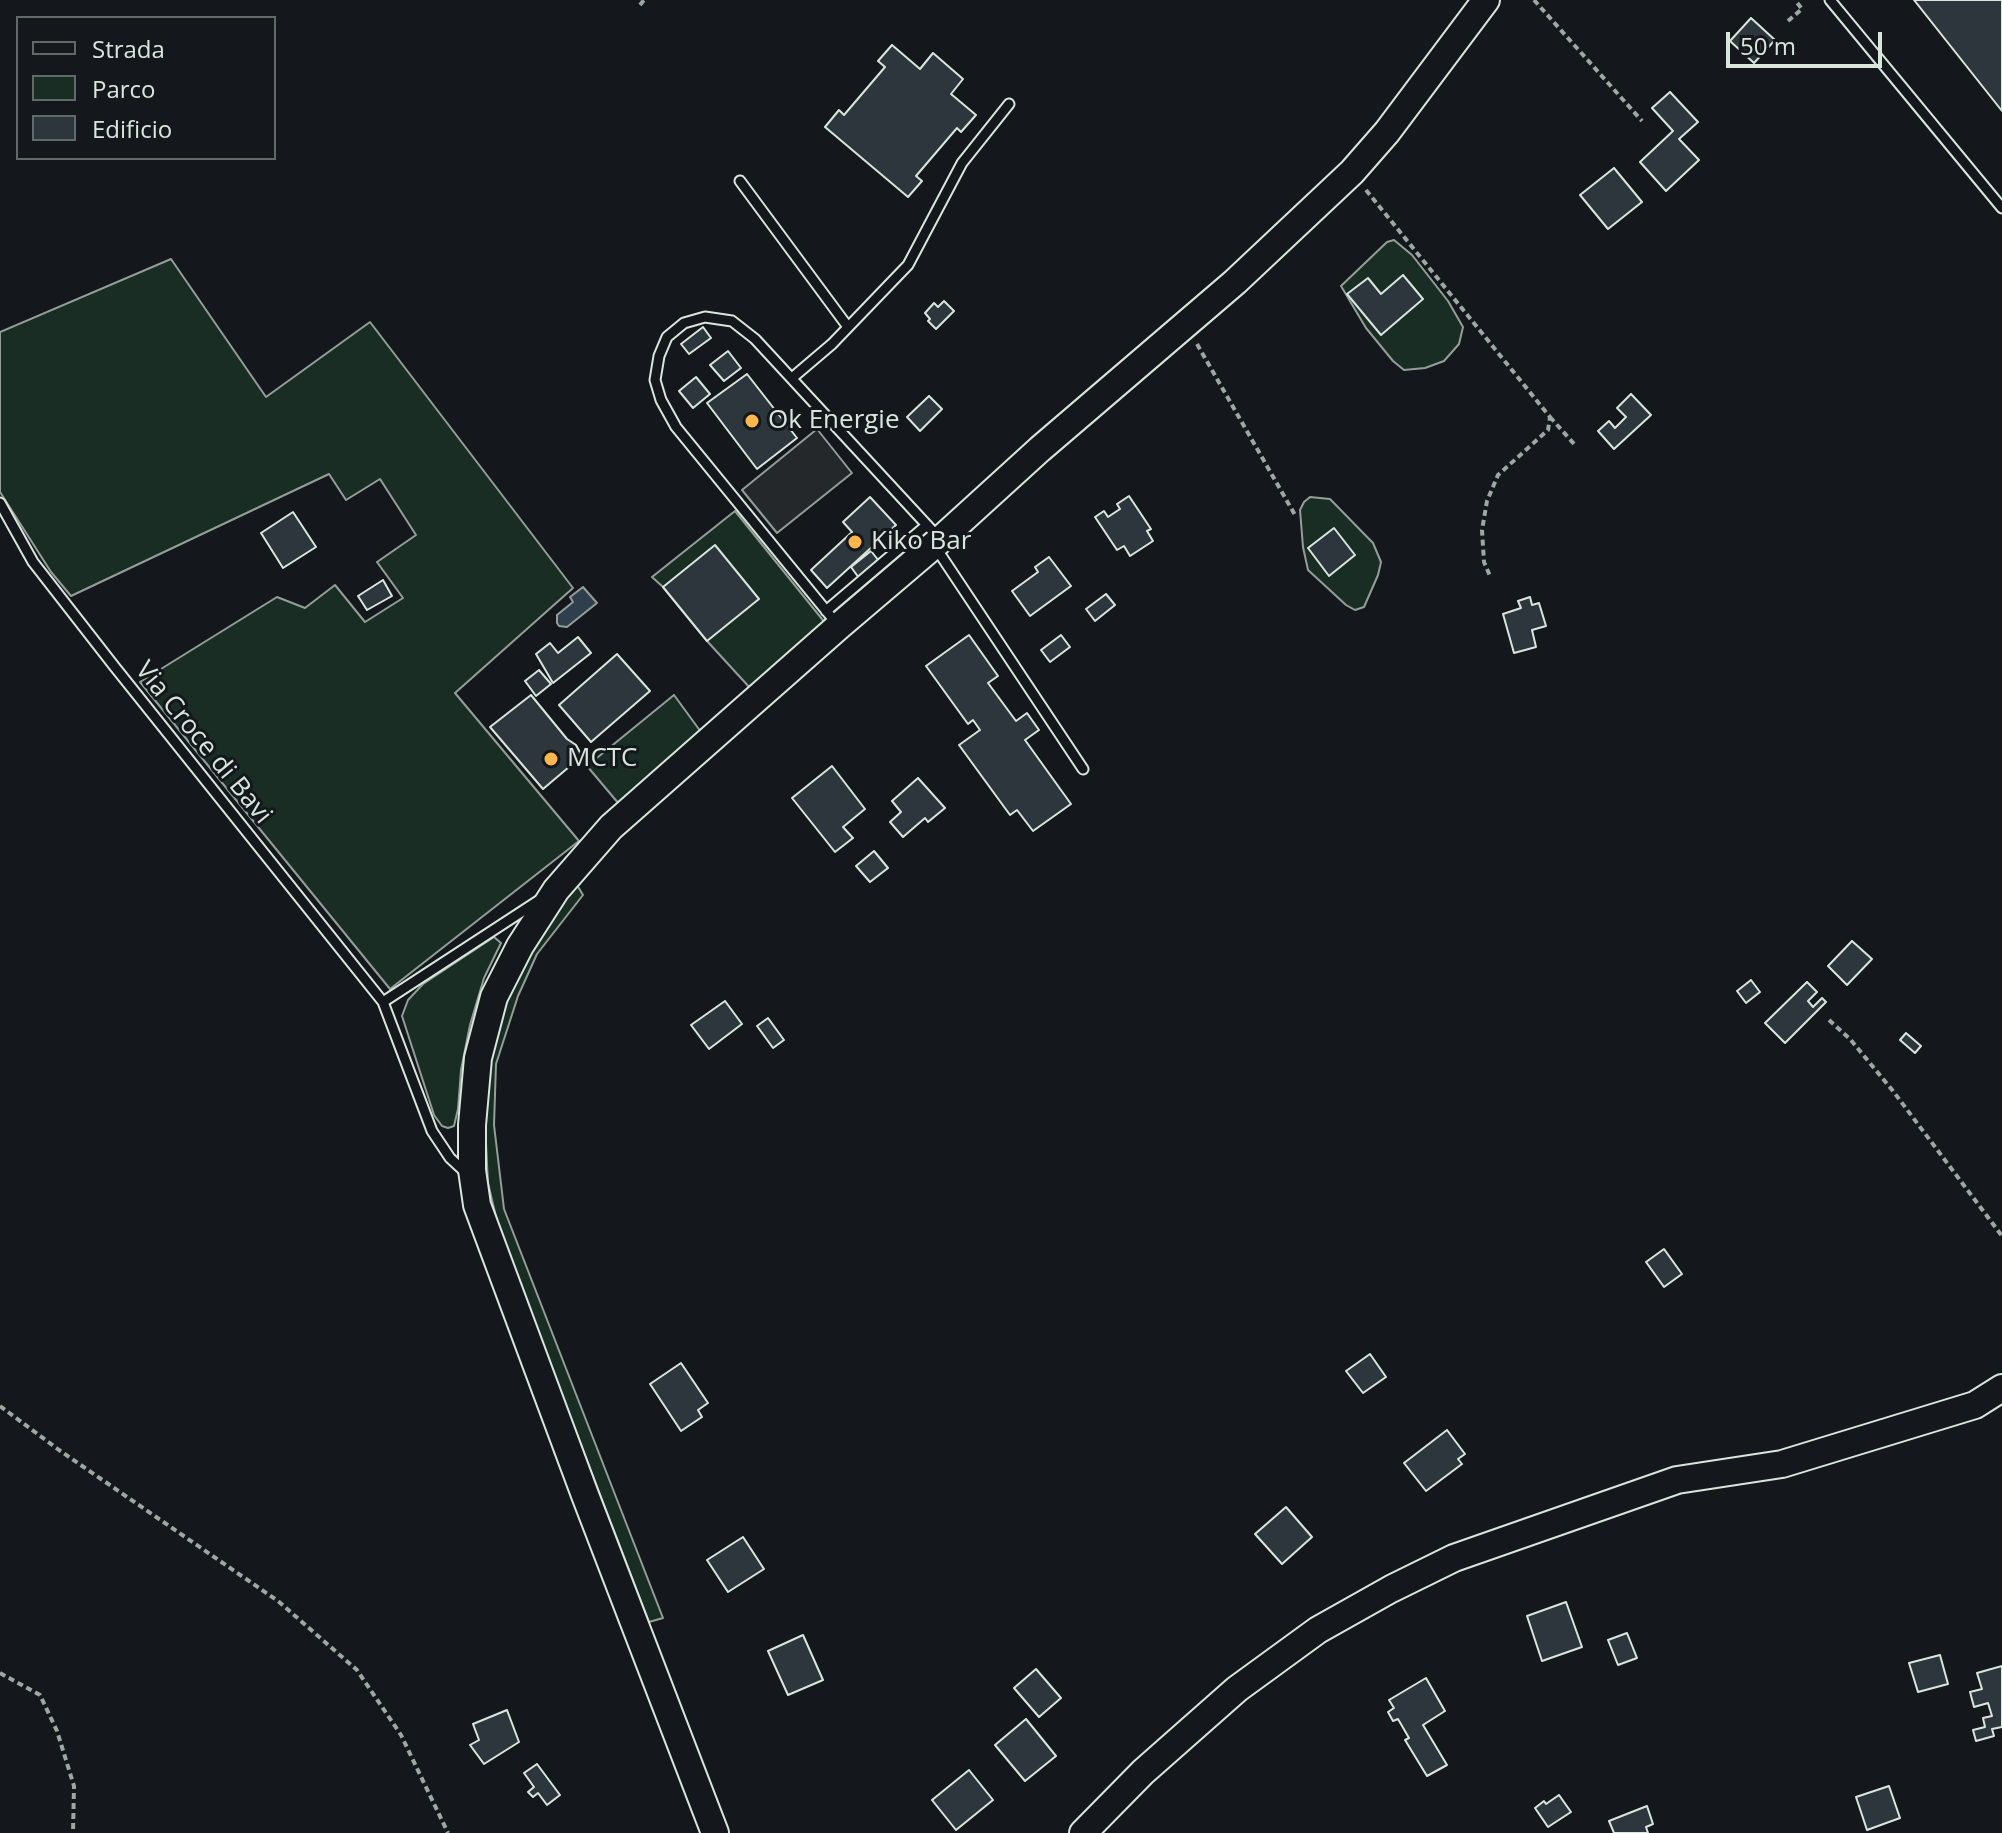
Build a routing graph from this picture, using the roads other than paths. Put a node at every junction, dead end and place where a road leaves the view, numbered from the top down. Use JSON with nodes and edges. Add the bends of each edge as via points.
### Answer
{"nodes":[{"id":1,"x":1486,"y":0,"type":"edge"},
{"id":2,"x":1830,"y":0,"type":"edge"},
{"id":3,"x":1009,"y":104,"type":"dead end"},
{"id":4,"x":740,"y":181,"type":"dead end"},
{"id":5,"x":2002,"y":208,"type":"edge"},
{"id":6,"x":848,"y":327,"type":"junction"},
{"id":7,"x":792,"y":378,"type":"junction"},
{"id":8,"x":0,"y":503,"type":"edge"},
{"id":9,"x":934,"y":537,"type":"junction"},
{"id":10,"x":832,"y":618,"type":"junction"},
{"id":11,"x":1083,"y":769,"type":"dead end"},
{"id":12,"x":556,"y":890,"type":"junction"},
{"id":13,"x":383,"y":1002,"type":"junction"},
{"id":14,"x":472,"y":1170,"type":"junction"},
{"id":15,"x":2002,"y":1388,"type":"edge"},
{"id":16,"x":715,"y":1833,"type":"edge"},
{"id":17,"x":1083,"y":1833,"type":"edge"}],
"edges":[{"from":1,"to":9,"type":"main road","via":[[1352,172],[1235,282]]},
{"from":2,"to":5,"type":"lane"},
{"from":3,"to":6,"type":"lane","via":[[962,163],[908,265]]},
{"from":4,"to":6,"type":"lane"},
{"from":6,"to":7,"type":"lane"},
{"from":7,"to":9,"type":"lane"},
{"from":7,"to":10,"type":"lane","via":[[732,321],[705,317],[684,323],[667,337],[655,380],[676,427]]},
{"from":8,"to":13,"type":"lane","name":"Via Croce di Bavi","via":[[42,574]]},
{"from":9,"to":10,"type":"main road"},
{"from":9,"to":11,"type":"lane"},
{"from":10,"to":12,"type":"main road","via":[[611,827]]},
{"from":12,"to":13,"type":"lane"},
{"from":12,"to":14,"type":"main road","via":[[494,997],[478,1058]]},
{"from":13,"to":14,"type":"lane","name":"Via Croce di Bavi","via":[[432,1131],[450,1158],[463,1170]]},
{"from":14,"to":16,"type":"main road","via":[[477,1205]]},
{"from":15,"to":17,"type":"main road","via":[[1975,1405],[1782,1464],[1677,1480],[1416,1576],[1318,1630],[1237,1689]]}]}
